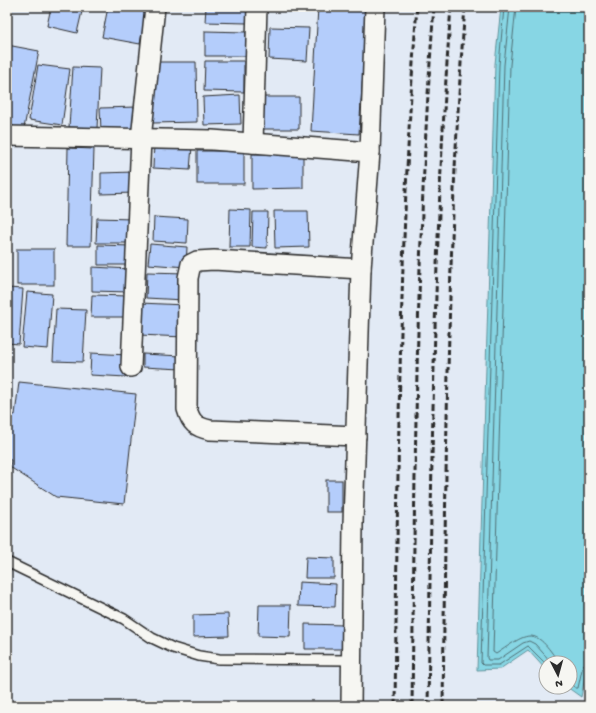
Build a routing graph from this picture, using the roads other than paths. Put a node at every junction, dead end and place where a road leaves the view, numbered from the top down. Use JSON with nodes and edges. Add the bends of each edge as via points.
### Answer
{"nodes":[{"id":1,"x":155,"y":7,"type":"edge"},
{"id":2,"x":257,"y":7,"type":"edge"},
{"id":3,"x":375,"y":7,"type":"edge"},
{"id":4,"x":7,"y":136,"type":"edge"},
{"id":5,"x":141,"y":139,"type":"junction"},
{"id":6,"x":253,"y":143,"type":"junction"},
{"id":7,"x":370,"y":152,"type":"junction"},
{"id":8,"x":361,"y":268,"type":"junction"},
{"id":9,"x":132,"y":367,"type":"dead end"},
{"id":10,"x":356,"y":436,"type":"junction"},
{"id":11,"x":7,"y":562,"type":"edge"},
{"id":12,"x":352,"y":660,"type":"junction"},
{"id":13,"x":351,"y":706,"type":"edge"}],
"edges":[{"from":1,"to":5,"type":"street"},
{"from":2,"to":6,"type":"street"},
{"from":3,"to":7,"type":"street"},
{"from":4,"to":5,"type":"street"},
{"from":5,"to":6,"type":"street"},
{"from":5,"to":9,"type":"street"},
{"from":6,"to":7,"type":"street"},
{"from":7,"to":8,"type":"street"},
{"from":8,"to":10,"type":"street"},
{"from":8,"to":10,"type":"street","via":[[214,260],[191,264],[188,278],[187,409],[191,421],[198,427],[210,430]]},
{"from":10,"to":12,"type":"street"},
{"from":11,"to":12,"type":"lane","via":[[124,619],[152,638],[199,656],[227,659]]},
{"from":12,"to":13,"type":"street"}]}
